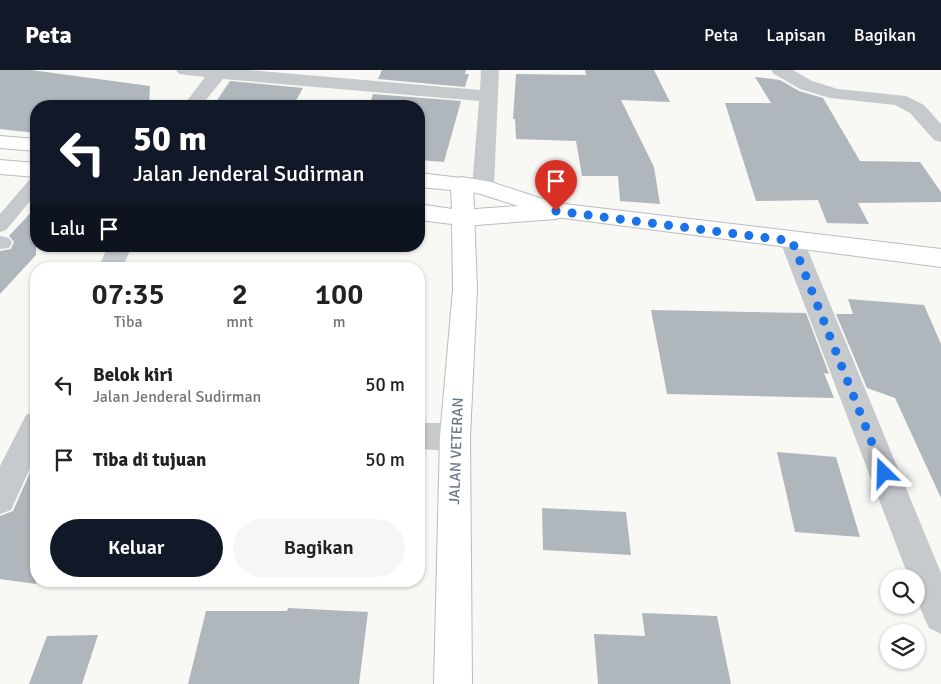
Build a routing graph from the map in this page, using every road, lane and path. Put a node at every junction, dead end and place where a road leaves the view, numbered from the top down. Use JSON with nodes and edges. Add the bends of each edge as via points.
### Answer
{"nodes":[{"id":1,"x":185,"y":70,"type":"edge"},
{"id":2,"x":490,"y":70,"type":"edge"},
{"id":3,"x":780,"y":70,"type":"edge"},
{"id":4,"x":219,"y":71,"type":"edge"},
{"id":5,"x":489,"y":96,"type":"junction"},
{"id":6,"x":197,"y":100,"type":"edge"},
{"id":7,"x":941,"y":136,"type":"edge"},
{"id":8,"x":0,"y":142,"type":"edge"},
{"id":9,"x":30,"y":144,"type":"edge"},
{"id":10,"x":0,"y":167,"type":"edge"},
{"id":11,"x":30,"y":170,"type":"edge"},
{"id":12,"x":425,"y":181,"type":"edge"},
{"id":13,"x":462,"y":184,"type":"junction"},
{"id":14,"x":483,"y":187,"type":"junction"},
{"id":15,"x":30,"y":192,"type":"edge"},
{"id":16,"x":556,"y":211,"type":"junction"},
{"id":17,"x":425,"y":213,"type":"edge"},
{"id":18,"x":462,"y":218,"type":"junction"},
{"id":19,"x":1,"y":237,"type":"edge"},
{"id":20,"x":792,"y":241,"type":"junction"},
{"id":21,"x":941,"y":258,"type":"edge"},
{"id":22,"x":425,"y":436,"type":"edge"},
{"id":23,"x":455,"y":437,"type":"junction"},
{"id":24,"x":30,"y":438,"type":"edge"},
{"id":25,"x":0,"y":499,"type":"edge"},
{"id":26,"x":941,"y":616,"type":"edge"},
{"id":27,"x":452,"y":684,"type":"edge"}],
"edges":[{"from":1,"to":4,"type":"street"},
{"from":2,"to":5,"type":"street"},
{"from":3,"to":7,"type":"street","via":[[806,85],[836,94],[899,100],[917,109]]},
{"from":4,"to":5,"type":"street"},
{"from":4,"to":6,"type":"street"},
{"from":5,"to":14,"type":"street"},
{"from":8,"to":9,"type":"main road"},
{"from":10,"to":11,"type":"main road"},
{"from":12,"to":13,"type":"main road"},
{"from":13,"to":14,"type":"main road"},
{"from":13,"to":18,"type":"main road","name":"JALAN VETERAN"},
{"from":14,"to":16,"type":"main road"},
{"from":15,"to":19,"type":"lane"},
{"from":16,"to":18,"type":"main road"},
{"from":16,"to":20,"type":"main road"},
{"from":17,"to":18,"type":"main road"},
{"from":18,"to":23,"type":"main road","name":"JALAN VETERAN","via":[[464,289]]},
{"from":20,"to":21,"type":"main road"},
{"from":20,"to":26,"type":"street"},
{"from":22,"to":23,"type":"street"},
{"from":23,"to":27,"type":"main road","name":"JALAN VETERAN"},
{"from":24,"to":25,"type":"street"}]}
